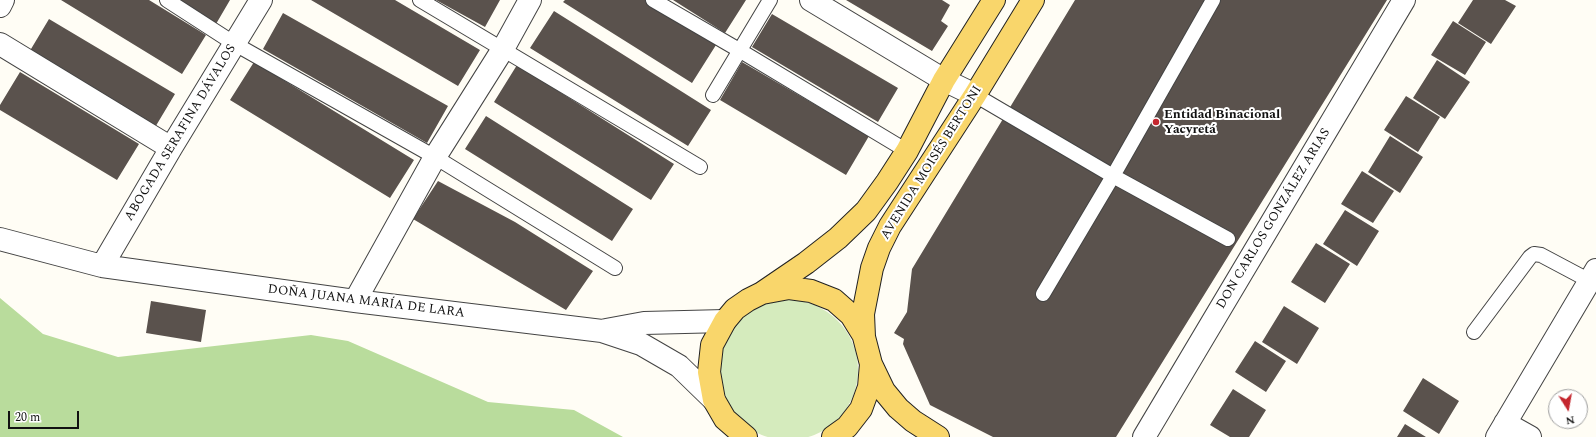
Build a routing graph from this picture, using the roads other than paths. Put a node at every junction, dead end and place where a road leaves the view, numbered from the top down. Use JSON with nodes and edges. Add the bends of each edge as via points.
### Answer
{"nodes":[{"id":1,"x":3,"y":0,"type":"edge"},
{"id":2,"x":166,"y":0,"type":"edge"},
{"id":3,"x":261,"y":0,"type":"edge"},
{"id":4,"x":420,"y":0,"type":"edge"},
{"id":5,"x":530,"y":0,"type":"edge"},
{"id":6,"x":652,"y":0,"type":"edge"},
{"id":7,"x":770,"y":0,"type":"edge"},
{"id":8,"x":811,"y":0,"type":"edge"},
{"id":9,"x":1033,"y":0,"type":"edge"},
{"id":10,"x":1213,"y":0,"type":"edge"},
{"id":11,"x":1404,"y":0,"type":"edge"},
{"id":12,"x":987,"y":2,"type":"edge"},
{"id":13,"x":0,"y":6,"type":"edge"},
{"id":14,"x":0,"y":44,"type":"edge"},
{"id":15,"x":235,"y":44,"type":"junction"},
{"id":16,"x":503,"y":49,"type":"junction"},
{"id":17,"x":739,"y":50,"type":"junction"},
{"id":18,"x":944,"y":80,"type":"junction"},
{"id":19,"x":713,"y":95,"type":"dead end"},
{"id":20,"x":975,"y":95,"type":"junction"},
{"id":21,"x":171,"y":148,"type":"junction"},
{"id":22,"x":907,"y":151,"type":"junction"},
{"id":23,"x":435,"y":157,"type":"junction"},
{"id":24,"x":700,"y":167,"type":"dead end"},
{"id":25,"x":1113,"y":176,"type":"junction"},
{"id":26,"x":0,"y":238,"type":"edge"},
{"id":27,"x":1228,"y":239,"type":"dead end"},
{"id":28,"x":102,"y":266,"type":"junction"},
{"id":29,"x":615,"y":268,"type":"dead end"},
{"id":30,"x":1593,"y":275,"type":"edge"},
{"id":31,"x":762,"y":293,"type":"junction"},
{"id":32,"x":1043,"y":294,"type":"dead end"},
{"id":33,"x":355,"y":301,"type":"junction"},
{"id":34,"x":725,"y":321,"type":"junction"},
{"id":35,"x":602,"y":331,"type":"junction"},
{"id":36,"x":1474,"y":332,"type":"dead end"},
{"id":37,"x":864,"y":337,"type":"junction"},
{"id":38,"x":871,"y":364,"type":"junction"},
{"id":39,"x":714,"y":400,"type":"junction"},
{"id":40,"x":1501,"y":430,"type":"edge"},
{"id":41,"x":746,"y":437,"type":"edge"},
{"id":42,"x":833,"y":437,"type":"edge"},
{"id":43,"x":938,"y":437,"type":"edge"},
{"id":44,"x":1144,"y":437,"type":"edge"},
{"id":45,"x":1530,"y":437,"type":"edge"}],
"edges":[{"from":1,"to":13,"type":"street"},
{"from":2,"to":15,"type":"lane"},
{"from":3,"to":15,"type":"street","name":"ABOGADA SERAFINA DÁVALOS"},
{"from":4,"to":16,"type":"lane"},
{"from":5,"to":16,"type":"street"},
{"from":6,"to":17,"type":"lane"},
{"from":7,"to":17,"type":"lane"},
{"from":8,"to":18,"type":"street"},
{"from":9,"to":20,"type":"main road","name":"AVENIDA MOISÉS BERTONI"},
{"from":10,"to":25,"type":"lane"},
{"from":11,"to":44,"type":"street","name":"DON CARLOS GONZÁLEZ ARIAS"},
{"from":12,"to":18,"type":"main road","name":"AVENIDA MOISÉS BERTONI"},
{"from":14,"to":21,"type":"street"},
{"from":15,"to":21,"type":"street","name":"ABOGADA SERAFINA DÁVALOS"},
{"from":15,"to":23,"type":"lane"},
{"from":16,"to":23,"type":"street"},
{"from":16,"to":24,"type":"lane"},
{"from":17,"to":19,"type":"lane"},
{"from":17,"to":22,"type":"lane"},
{"from":18,"to":20,"type":"street"},
{"from":18,"to":22,"type":"main road","name":"AVENIDA MOISÉS BERTONI"},
{"from":20,"to":25,"type":"lane"},
{"from":20,"to":37,"type":"main road","name":"AVENIDA MOISÉS BERTONI","via":[[890,226],[879,248],[865,295]]},
{"from":21,"to":28,"type":"street","name":"ABOGADA SERAFINA DÁVALOS"},
{"from":22,"to":31,"type":"main road","name":"AVENIDA MOISÉS BERTONI","via":[[866,211],[838,238]]},
{"from":23,"to":29,"type":"lane"},
{"from":23,"to":33,"type":"street"},
{"from":25,"to":27,"type":"lane"},
{"from":25,"to":32,"type":"lane"},
{"from":26,"to":28,"type":"street","name":"DOÑA JUANA MARÍA DE LARA"},
{"from":28,"to":33,"type":"street","name":"DOÑA JUANA MARÍA DE LARA"},
{"from":30,"to":36,"type":"lane","via":[[1534,254]]},
{"from":30,"to":40,"type":"street"},
{"from":31,"to":34,"type":"main road","name":"AVENIDA MOISÉS BERTONI","via":[[735,309]]},
{"from":31,"to":37,"type":"main road","name":"AVENIDA MOISÉS BERTONI","via":[[789,288],[811,291],[834,300],[851,315]]},
{"from":33,"to":35,"type":"street","name":"DOÑA JUANA MARÍA DE LARA"},
{"from":34,"to":35,"type":"street","via":[[644,323]]},
{"from":34,"to":39,"type":"main road","name":"AVENIDA MOISÉS BERTONI","via":[[712,345],[709,372]]},
{"from":35,"to":39,"type":"street","name":"DOÑA JUANA MARÍA DE LARA","via":[[641,344],[679,366]]},
{"from":37,"to":38,"type":"main road","name":"AVENIDA MOISÉS BERTONI"},
{"from":38,"to":42,"type":"main road","name":"AVENIDA MOISÉS BERTONI","via":[[869,387],[861,409],[847,427]]},
{"from":38,"to":43,"type":"main road","via":[[884,391],[898,408]]},
{"from":39,"to":41,"type":"main road","name":"AVENIDA MOISÉS BERTONI","via":[[726,419]]},
{"from":40,"to":45,"type":"street"}]}
